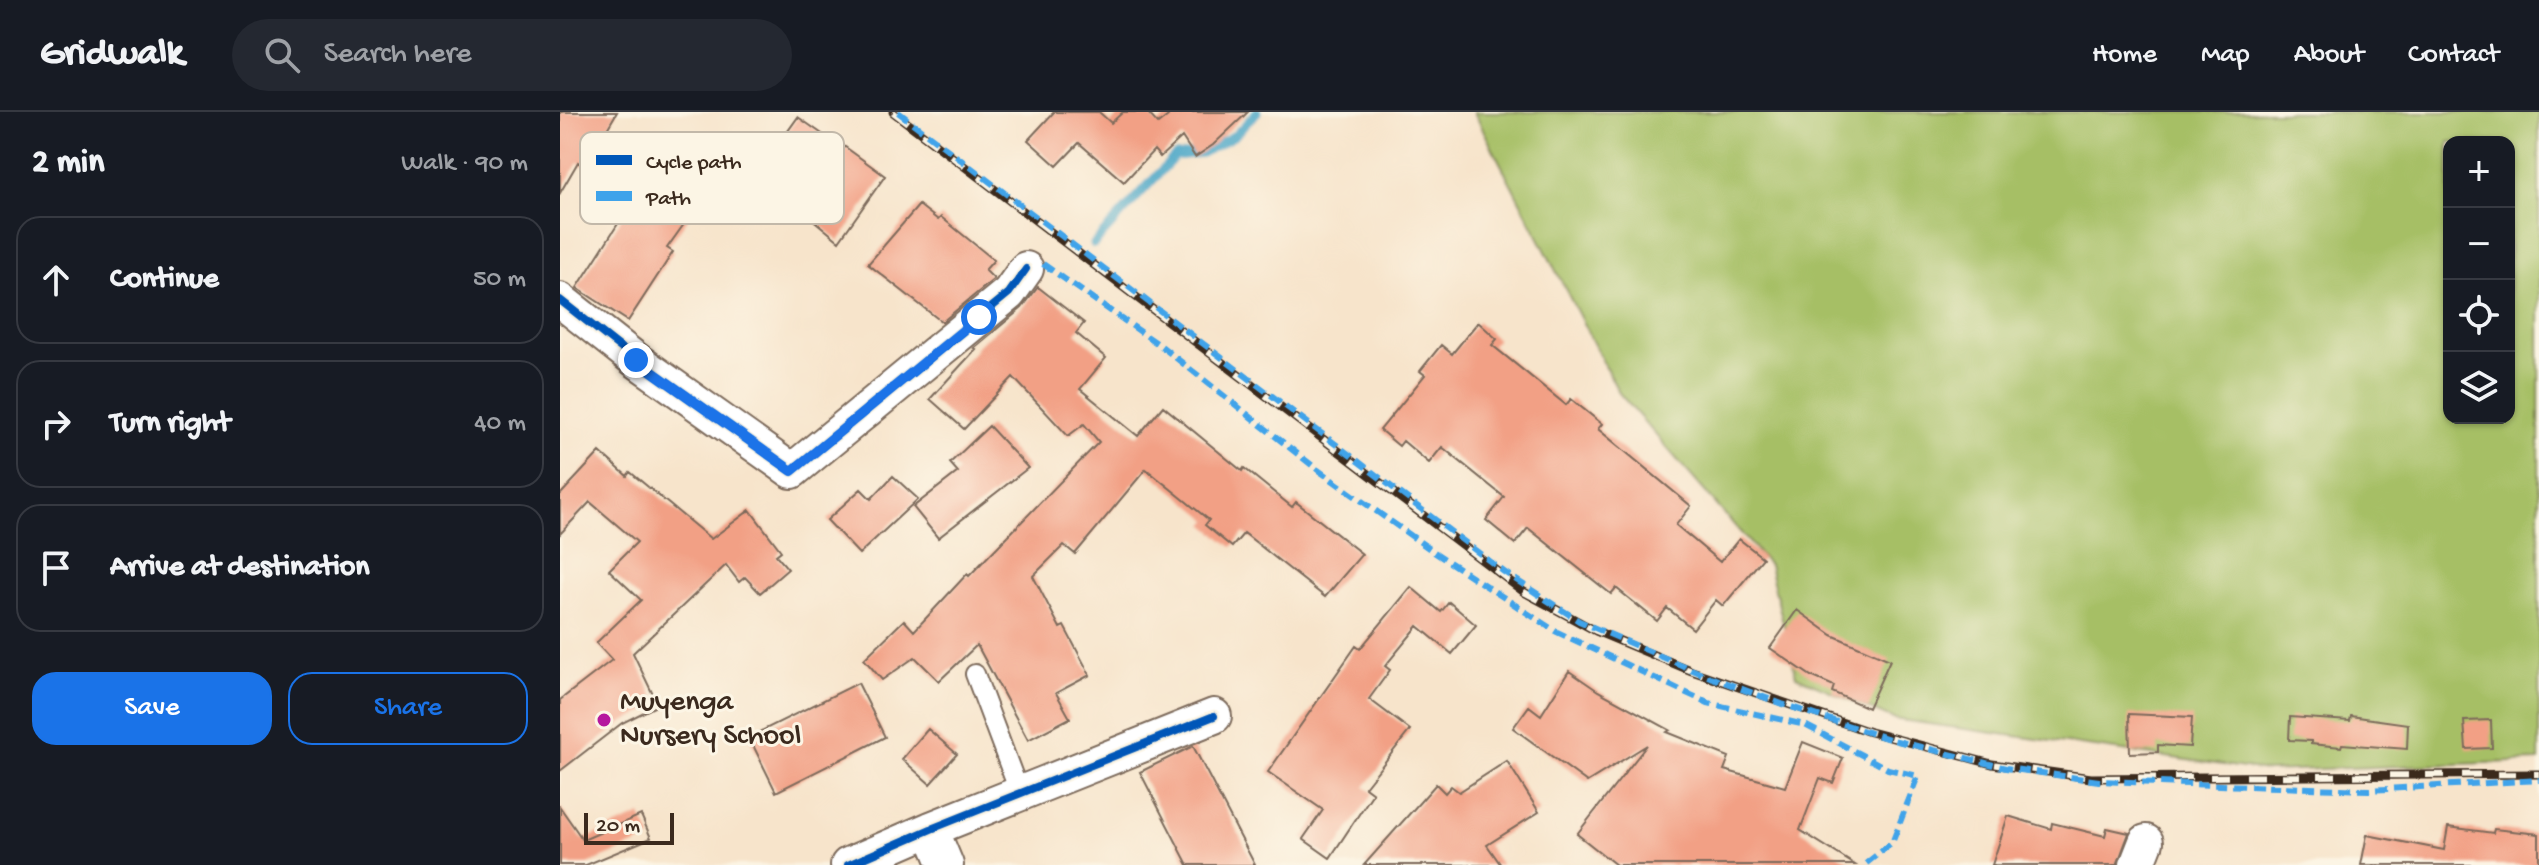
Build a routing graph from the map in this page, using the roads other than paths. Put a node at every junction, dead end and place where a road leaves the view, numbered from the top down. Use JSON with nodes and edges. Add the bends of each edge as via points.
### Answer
{"nodes":[{"id":1,"x":1026,"y":269,"type":"dead end"},
{"id":2,"x":560,"y":300,"type":"edge"},
{"id":3,"x":975,"y":674,"type":"dead end"},
{"id":4,"x":1214,"y":716,"type":"dead end"},
{"id":5,"x":1020,"y":794,"type":"junction"},
{"id":6,"x":931,"y":829,"type":"junction"},
{"id":7,"x":848,"y":865,"type":"edge"},
{"id":8,"x":946,"y":865,"type":"edge"}],
"edges":[{"from":1,"to":2,"type":"street","via":[[1009,293],[792,471]]},
{"from":3,"to":5,"type":"lane"},
{"from":4,"to":5,"type":"street"},
{"from":5,"to":6,"type":"street"},
{"from":6,"to":7,"type":"street"},
{"from":6,"to":8,"type":"street"}]}
